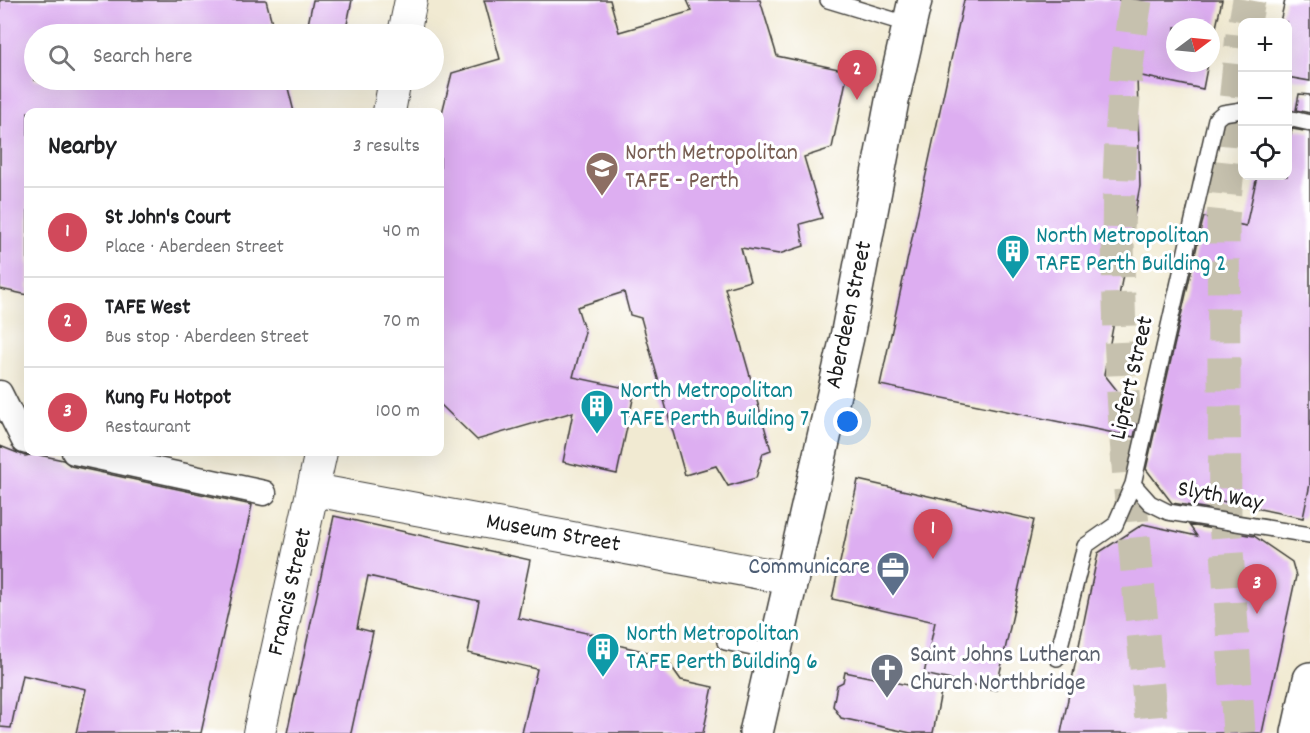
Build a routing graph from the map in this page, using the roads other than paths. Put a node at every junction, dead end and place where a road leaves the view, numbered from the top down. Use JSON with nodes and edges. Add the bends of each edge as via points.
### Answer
{"nodes":[{"id":1,"x":411,"y":0,"type":"edge"},
{"id":2,"x":828,"y":0,"type":"edge"},
{"id":3,"x":912,"y":12,"type":"edge"},
{"id":4,"x":406,"y":24,"type":"edge"},
{"id":5,"x":393,"y":90,"type":"edge"},
{"id":6,"x":389,"y":108,"type":"edge"},
{"id":7,"x":1238,"y":111,"type":"edge"},
{"id":8,"x":1292,"y":119,"type":"edge"},
{"id":9,"x":1310,"y":123,"type":"edge"},
{"id":10,"x":0,"y":393,"type":"edge"},
{"id":11,"x":24,"y":441,"type":"edge"},
{"id":12,"x":93,"y":456,"type":"edge"},
{"id":13,"x":320,"y":456,"type":"edge"},
{"id":14,"x":1133,"y":484,"type":"junction"},
{"id":15,"x":314,"y":490,"type":"junction"},
{"id":16,"x":264,"y":493,"type":"dead end"},
{"id":17,"x":1310,"y":535,"type":"edge"},
{"id":18,"x":792,"y":579,"type":"junction"},
{"id":19,"x":725,"y":642,"type":"dead end"},
{"id":20,"x":775,"y":653,"type":"junction"},
{"id":21,"x":1057,"y":658,"type":"dead end"},
{"id":22,"x":1310,"y":679,"type":"edge"},
{"id":23,"x":259,"y":733,"type":"edge"},
{"id":24,"x":756,"y":733,"type":"edge"},
{"id":25,"x":1298,"y":733,"type":"edge"}],
"edges":[{"from":1,"to":4,"type":"street"},
{"from":2,"to":3,"type":"lane"},
{"from":3,"to":18,"type":"street","name":"Aberdeen Street","via":[[847,336]]},
{"from":5,"to":6,"type":"street"},
{"from":7,"to":14,"type":"lane","name":"Lipfert Street","via":[[1223,113],[1216,119]]},
{"from":8,"to":9,"type":"lane"},
{"from":10,"to":11,"type":"street"},
{"from":12,"to":16,"type":"street"},
{"from":13,"to":15,"type":"street","name":"Francis Street"},
{"from":14,"to":17,"type":"lane","name":"Slyth Way","via":[[1150,503],[1168,512]]},
{"from":14,"to":21,"type":"lane","name":"Lipfert Street","via":[[1115,525],[1085,546]]},
{"from":15,"to":18,"type":"street","name":"Museum Street"},
{"from":15,"to":23,"type":"street","name":"Francis Street"},
{"from":18,"to":20,"type":"street","name":"Aberdeen Street"},
{"from":19,"to":20,"type":"lane"},
{"from":20,"to":24,"type":"street","name":"Aberdeen Street"},
{"from":22,"to":25,"type":"street"}]}
